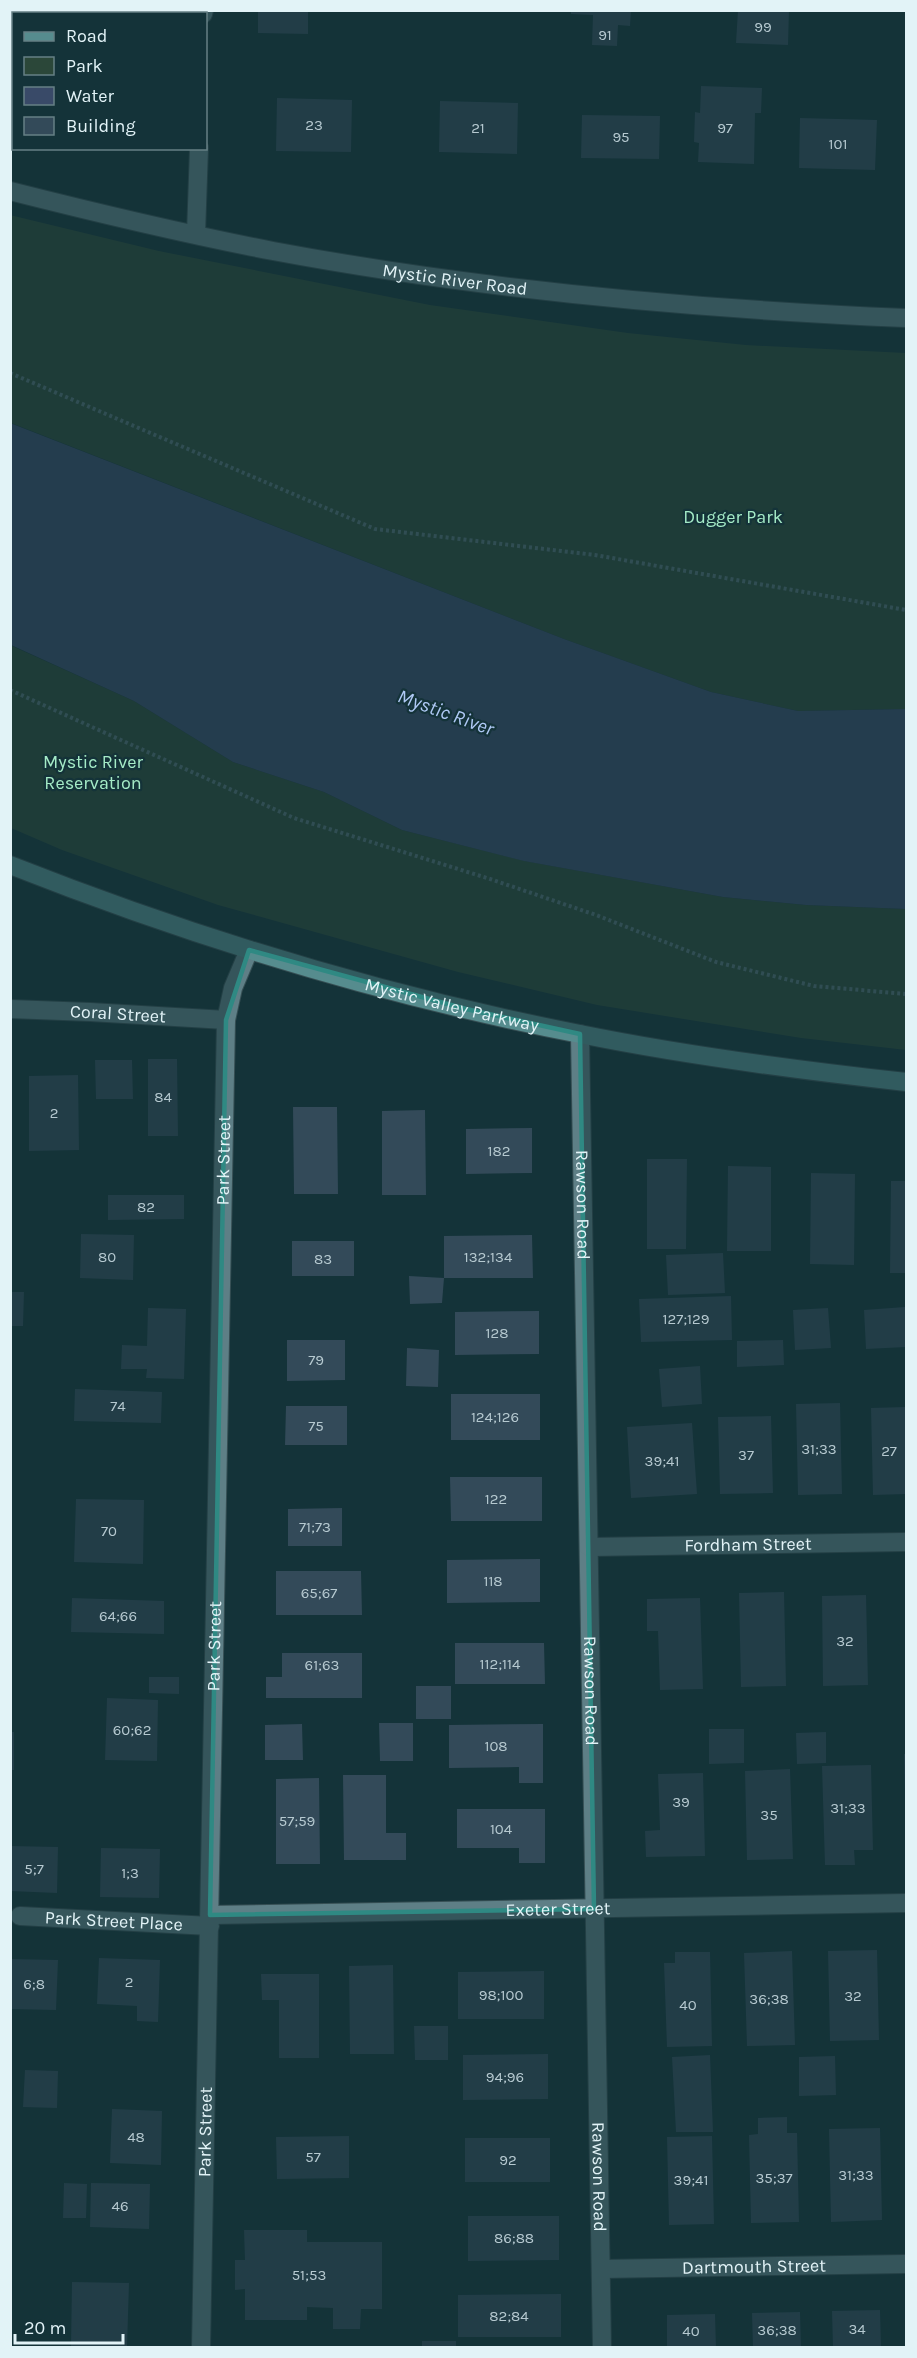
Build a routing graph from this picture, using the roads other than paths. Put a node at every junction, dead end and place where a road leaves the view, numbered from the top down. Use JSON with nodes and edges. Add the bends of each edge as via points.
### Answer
{"nodes":[{"id":1,"x":199,"y":150,"type":"edge"},
{"id":2,"x":10,"y":191,"type":"edge"},
{"id":3,"x":196,"y":234,"type":"junction"},
{"id":4,"x":906,"y":318,"type":"edge"},
{"id":5,"x":10,"y":865,"type":"edge"},
{"id":6,"x":249,"y":950,"type":"junction"},
{"id":7,"x":10,"y":1009,"type":"edge"},
{"id":8,"x":226,"y":1020,"type":"junction"},
{"id":9,"x":580,"y":1035,"type":"junction"},
{"id":10,"x":906,"y":1082,"type":"edge"},
{"id":11,"x":906,"y":1542,"type":"edge"},
{"id":12,"x":589,"y":1547,"type":"junction"},
{"id":13,"x":906,"y":1903,"type":"edge"},
{"id":14,"x":594,"y":1909,"type":"junction"},
{"id":15,"x":20,"y":1916,"type":"dead end"},
{"id":16,"x":210,"y":1921,"type":"junction"},
{"id":17,"x":906,"y":2264,"type":"edge"},
{"id":18,"x":601,"y":2269,"type":"junction"},
{"id":19,"x":201,"y":2348,"type":"edge"},
{"id":20,"x":602,"y":2348,"type":"edge"}],
"edges":[{"from":1,"to":3,"type":"street"},
{"from":2,"to":3,"type":"street","name":"Mystic River Road"},
{"from":3,"to":4,"type":"street","name":"Mystic River Road","via":[[350,264],[627,300]]},
{"from":5,"to":6,"type":"main road","name":"Mystic Valley Parkway"},
{"from":6,"to":8,"type":"street","name":"Park Street","via":[[233,988]]},
{"from":6,"to":9,"type":"main road","name":"Mystic Valley Parkway","via":[[466,1009]]},
{"from":7,"to":8,"type":"street","name":"Coral Street"},
{"from":8,"to":16,"type":"street","name":"Park Street"},
{"from":9,"to":10,"type":"main road","name":"Mystic Valley Parkway","via":[[717,1059]]},
{"from":9,"to":12,"type":"street","name":"Rawson Road"},
{"from":11,"to":12,"type":"street","name":"Fordham Street"},
{"from":12,"to":14,"type":"street","name":"Rawson Road"},
{"from":13,"to":14,"type":"street","name":"Exeter Street"},
{"from":14,"to":16,"type":"street","name":"Exeter Street"},
{"from":14,"to":18,"type":"street","name":"Rawson Road"},
{"from":15,"to":16,"type":"street","name":"Park Street Place"},
{"from":16,"to":19,"type":"street","name":"Park Street"},
{"from":17,"to":18,"type":"street","name":"Dartmouth Street"},
{"from":18,"to":20,"type":"street","name":"Rawson Road"}]}
